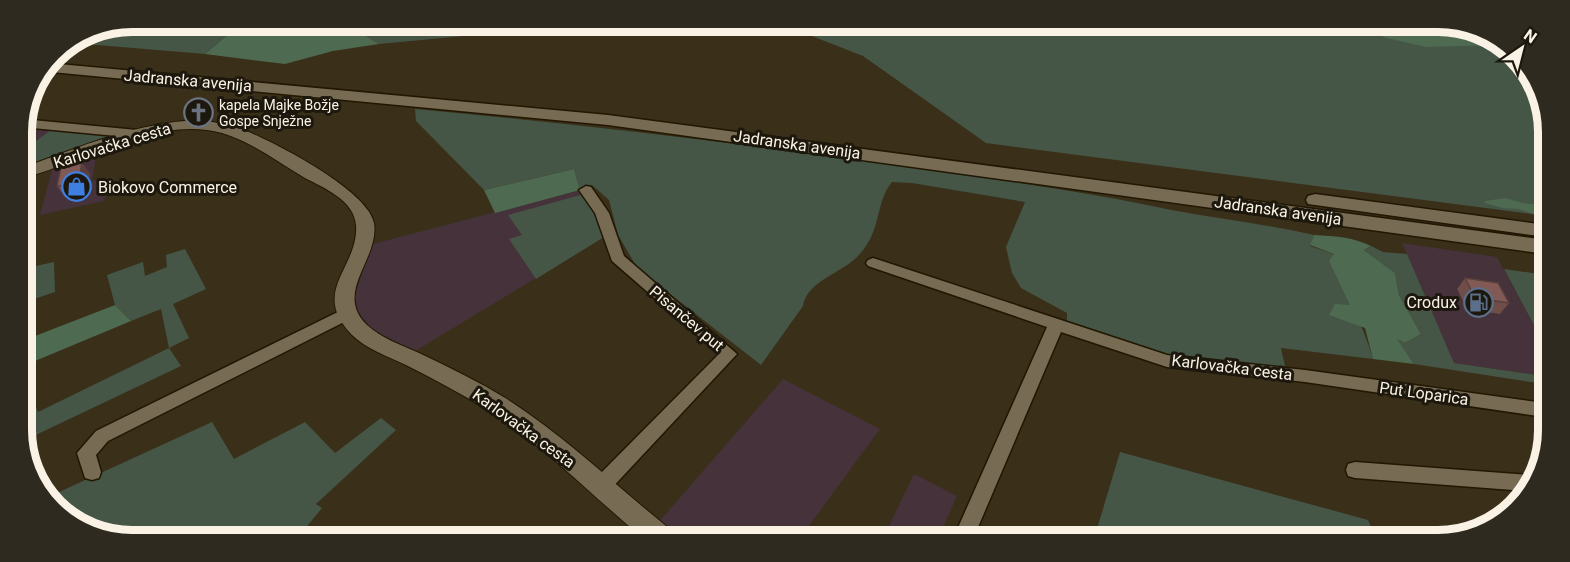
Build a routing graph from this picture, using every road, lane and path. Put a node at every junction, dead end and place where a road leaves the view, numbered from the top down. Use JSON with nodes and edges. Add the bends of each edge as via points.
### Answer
{"nodes":[{"id":1,"x":63,"y":58,"type":"edge"},
{"id":2,"x":55,"y":68,"type":"edge"},
{"id":3,"x":32,"y":124,"type":"edge"},
{"id":4,"x":137,"y":134,"type":"junction"},
{"id":5,"x":32,"y":169,"type":"edge"},
{"id":6,"x":586,"y":190,"type":"dead end"},
{"id":7,"x":1538,"y":230,"type":"edge"},
{"id":8,"x":1538,"y":246,"type":"edge"},
{"id":9,"x":873,"y":263,"type":"dead end"},
{"id":10,"x":348,"y":313,"type":"junction"},
{"id":11,"x":1056,"y":324,"type":"junction"},
{"id":12,"x":1305,"y":376,"type":"joint"},
{"id":13,"x":1538,"y":409,"type":"edge"},
{"id":14,"x":1355,"y":470,"type":"dead end"},
{"id":15,"x":92,"y":472,"type":"dead end"},
{"id":16,"x":1524,"y":482,"type":"edge"},
{"id":17,"x":601,"y":486,"type":"junction"},
{"id":18,"x":653,"y":530,"type":"edge"},
{"id":19,"x":967,"y":530,"type":"edge"}],
"edges":[{"from":1,"to":7,"type":"main road","name":"Jadranska avenija","via":[[621,108]]},
{"from":2,"to":8,"type":"main road","name":"Jadranska avenija","via":[[619,121]]},
{"from":3,"to":4,"type":"street"},
{"from":4,"to":5,"type":"street","name":"Karlovačka cesta"},
{"from":4,"to":10,"type":"street","name":"Karlovačka cesta","via":[[188,124],[224,128],[249,138],[352,200],[365,225],[344,296]]},
{"from":6,"to":17,"type":"street","name":"Pisančev put","via":[[602,213],[617,258],[729,354]]},
{"from":9,"to":11,"type":"street","name":"Karlovačka cesta"},
{"from":10,"to":15,"type":"street","via":[[102,436],[86,453]]},
{"from":10,"to":17,"type":"street","name":"Karlovačka cesta","via":[[359,329],[377,341],[460,382],[502,408]]},
{"from":11,"to":12,"type":"street","name":"Karlovačka cesta","via":[[1167,361]]},
{"from":11,"to":19,"type":"street"},
{"from":12,"to":13,"type":"street","name":"Put Loparica"},
{"from":14,"to":16,"type":"street"},
{"from":17,"to":18,"type":"street","name":"Karlovačka cesta"}]}
